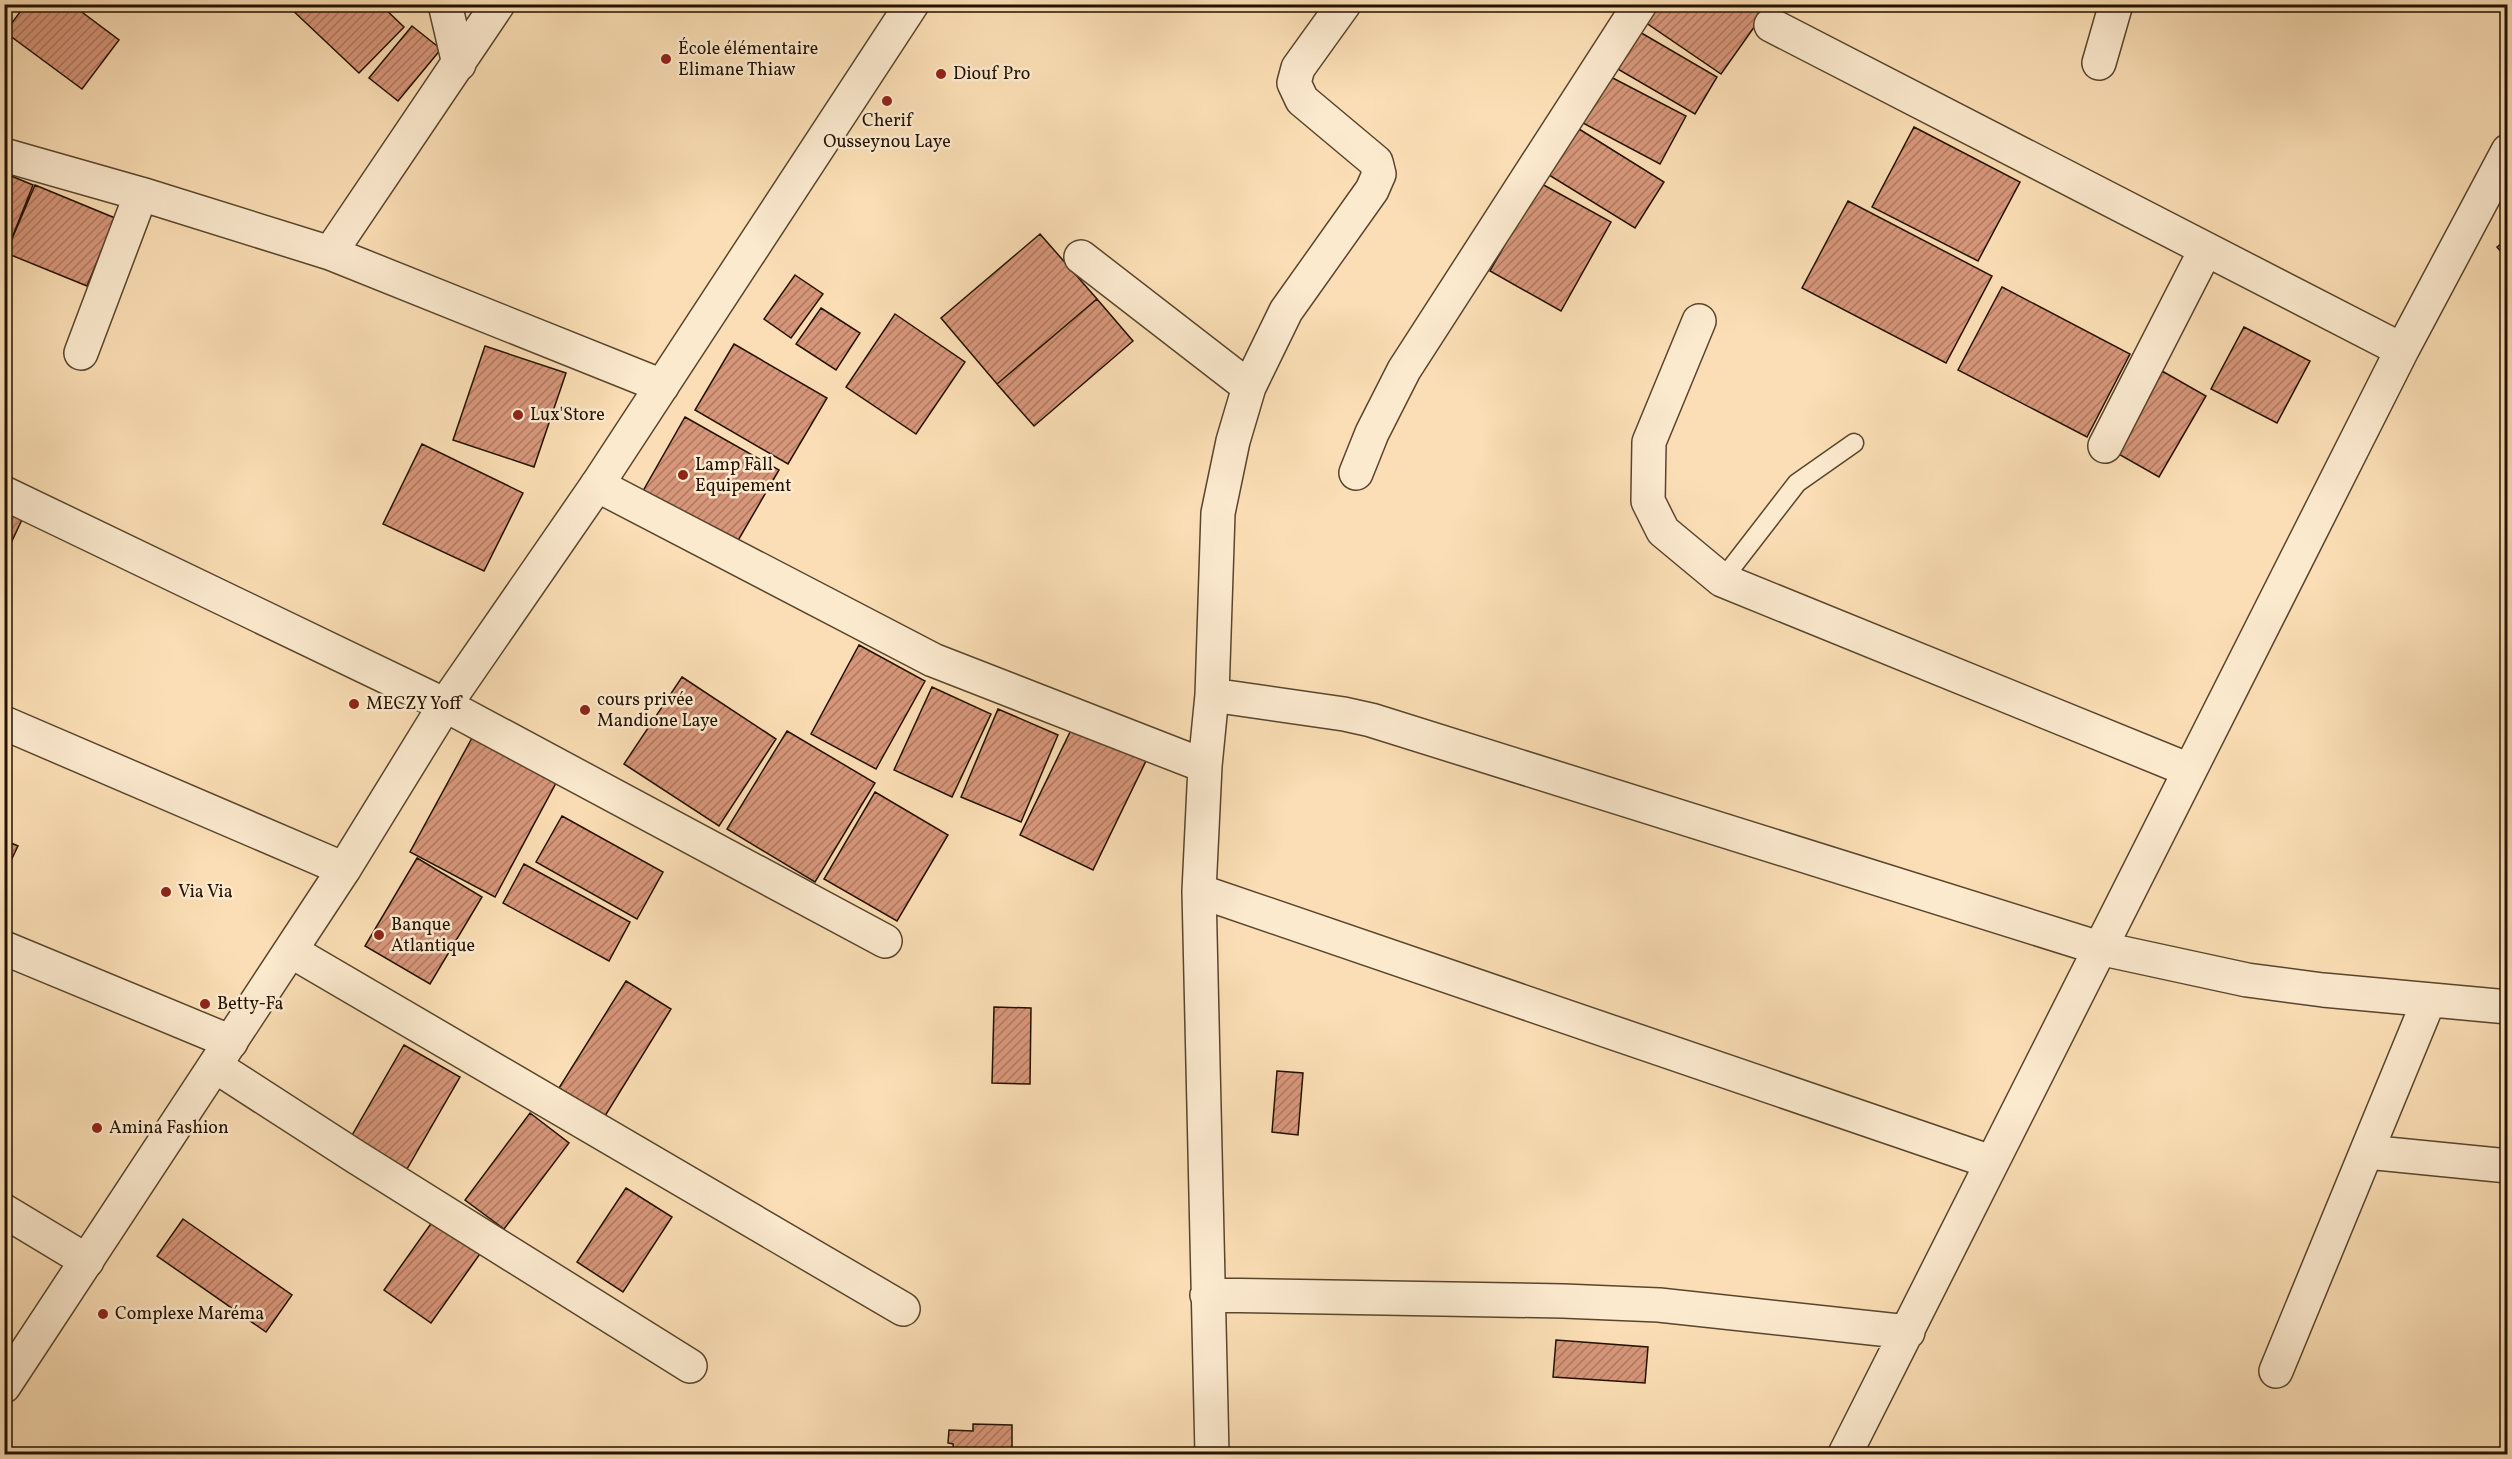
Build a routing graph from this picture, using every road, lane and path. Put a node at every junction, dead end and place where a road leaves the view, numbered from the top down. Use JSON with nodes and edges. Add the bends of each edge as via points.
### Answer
{"nodes":[{"id":1,"x":446,"y":4,"type":"edge"},
{"id":2,"x":498,"y":4,"type":"edge"},
{"id":3,"x":912,"y":4,"type":"edge"},
{"id":4,"x":1344,"y":4,"type":"edge"},
{"id":5,"x":1640,"y":4,"type":"edge"},
{"id":6,"x":2115,"y":4,"type":"edge"},
{"id":7,"x":1770,"y":25,"type":"dead end"},
{"id":8,"x":2099,"y":63,"type":"dead end"},
{"id":9,"x":459,"y":64,"type":"junction"},
{"id":10,"x":2508,"y":151,"type":"edge"},
{"id":11,"x":4,"y":155,"type":"edge"},
{"id":12,"x":141,"y":194,"type":"junction"},
{"id":13,"x":2206,"y":249,"type":"junction"},
{"id":14,"x":330,"y":253,"type":"junction"},
{"id":15,"x":1081,"y":257,"type":"dead end"},
{"id":16,"x":1699,"y":321,"type":"dead end"},
{"id":17,"x":2402,"y":350,"type":"junction"},
{"id":18,"x":81,"y":352,"type":"dead end"},
{"id":19,"x":662,"y":386,"type":"junction"},
{"id":20,"x":1249,"y":387,"type":"junction"},
{"id":21,"x":1854,"y":442,"type":"dead end"},
{"id":22,"x":2105,"y":446,"type":"dead end"},
{"id":23,"x":1356,"y":473,"type":"dead end"},
{"id":24,"x":597,"y":485,"type":"junction"},
{"id":25,"x":4,"y":493,"type":"edge"},
{"id":26,"x":1722,"y":580,"type":"junction"},
{"id":27,"x":1212,"y":695,"type":"junction"},
{"id":28,"x":445,"y":705,"type":"junction"},
{"id":29,"x":4,"y":723,"type":"edge"},
{"id":30,"x":1205,"y":766,"type":"junction"},
{"id":31,"x":2189,"y":770,"type":"junction"},
{"id":32,"x":344,"y":869,"type":"junction"},
{"id":33,"x":1199,"y":891,"type":"junction"},
{"id":34,"x":885,"y":941,"type":"dead end"},
{"id":35,"x":4,"y":948,"type":"edge"},
{"id":36,"x":2099,"y":948,"type":"junction"},
{"id":37,"x":291,"y":951,"type":"junction"},
{"id":38,"x":2429,"y":1000,"type":"junction"},
{"id":39,"x":2508,"y":1007,"type":"edge"},
{"id":40,"x":223,"y":1054,"type":"junction"},
{"id":41,"x":2367,"y":1152,"type":"junction"},
{"id":42,"x":1991,"y":1162,"type":"junction"},
{"id":43,"x":2508,"y":1166,"type":"edge"},
{"id":44,"x":4,"y":1211,"type":"edge"},
{"id":45,"x":87,"y":1260,"type":"junction"},
{"id":46,"x":1207,"y":1295,"type":"junction"},
{"id":47,"x":903,"y":1309,"type":"dead end"},
{"id":48,"x":1908,"y":1332,"type":"junction"},
{"id":49,"x":690,"y":1366,"type":"dead end"},
{"id":50,"x":2276,"y":1371,"type":"dead end"},
{"id":51,"x":4,"y":1386,"type":"edge"},
{"id":52,"x":1212,"y":1455,"type":"edge"},
{"id":53,"x":1845,"y":1455,"type":"edge"}],
"edges":[{"from":1,"to":9,"type":"street"},
{"from":2,"to":9,"type":"street"},
{"from":3,"to":19,"type":"street"},
{"from":4,"to":20,"type":"street","via":[[1298,68],[1294,83],[1302,100],[1377,162],[1378,174],[1372,190],[1286,310]]},
{"from":5,"to":23,"type":"street","via":[[1404,370]]},
{"from":6,"to":8,"type":"street"},
{"from":7,"to":13,"type":"street"},
{"from":9,"to":14,"type":"street"},
{"from":10,"to":17,"type":"street"},
{"from":11,"to":12,"type":"street"},
{"from":12,"to":14,"type":"street"},
{"from":12,"to":18,"type":"street"},
{"from":13,"to":17,"type":"street"},
{"from":13,"to":22,"type":"street"},
{"from":14,"to":19,"type":"street"},
{"from":15,"to":20,"type":"street"},
{"from":16,"to":26,"type":"street","via":[[1649,442],[1648,501],[1663,531]]},
{"from":17,"to":31,"type":"street"},
{"from":19,"to":24,"type":"street"},
{"from":20,"to":27,"type":"street","via":[[1218,513]]},
{"from":21,"to":26,"type":"lane","via":[[1797,483]]},
{"from":24,"to":28,"type":"street"},
{"from":24,"to":30,"type":"street","via":[[933,660]]},
{"from":25,"to":28,"type":"street"},
{"from":26,"to":31,"type":"street"},
{"from":27,"to":30,"type":"street"},
{"from":27,"to":36,"type":"street","via":[[1371,720]]},
{"from":28,"to":32,"type":"street"},
{"from":28,"to":34,"type":"street"},
{"from":29,"to":32,"type":"street"},
{"from":30,"to":33,"type":"street"},
{"from":31,"to":36,"type":"street"},
{"from":32,"to":37,"type":"street"},
{"from":33,"to":42,"type":"street"},
{"from":33,"to":46,"type":"street"},
{"from":35,"to":40,"type":"street"},
{"from":36,"to":38,"type":"street","via":[[2247,980]]},
{"from":36,"to":42,"type":"street"},
{"from":37,"to":40,"type":"street"},
{"from":37,"to":47,"type":"street"},
{"from":38,"to":39,"type":"street"},
{"from":38,"to":41,"type":"street"},
{"from":40,"to":45,"type":"street"},
{"from":40,"to":49,"type":"street","via":[[366,1164]]},
{"from":41,"to":43,"type":"street"},
{"from":41,"to":50,"type":"street"},
{"from":42,"to":48,"type":"street"},
{"from":44,"to":45,"type":"street"},
{"from":45,"to":51,"type":"street"},
{"from":46,"to":48,"type":"street","via":[[1659,1305]]},
{"from":46,"to":52,"type":"street"},
{"from":48,"to":53,"type":"street"}]}
